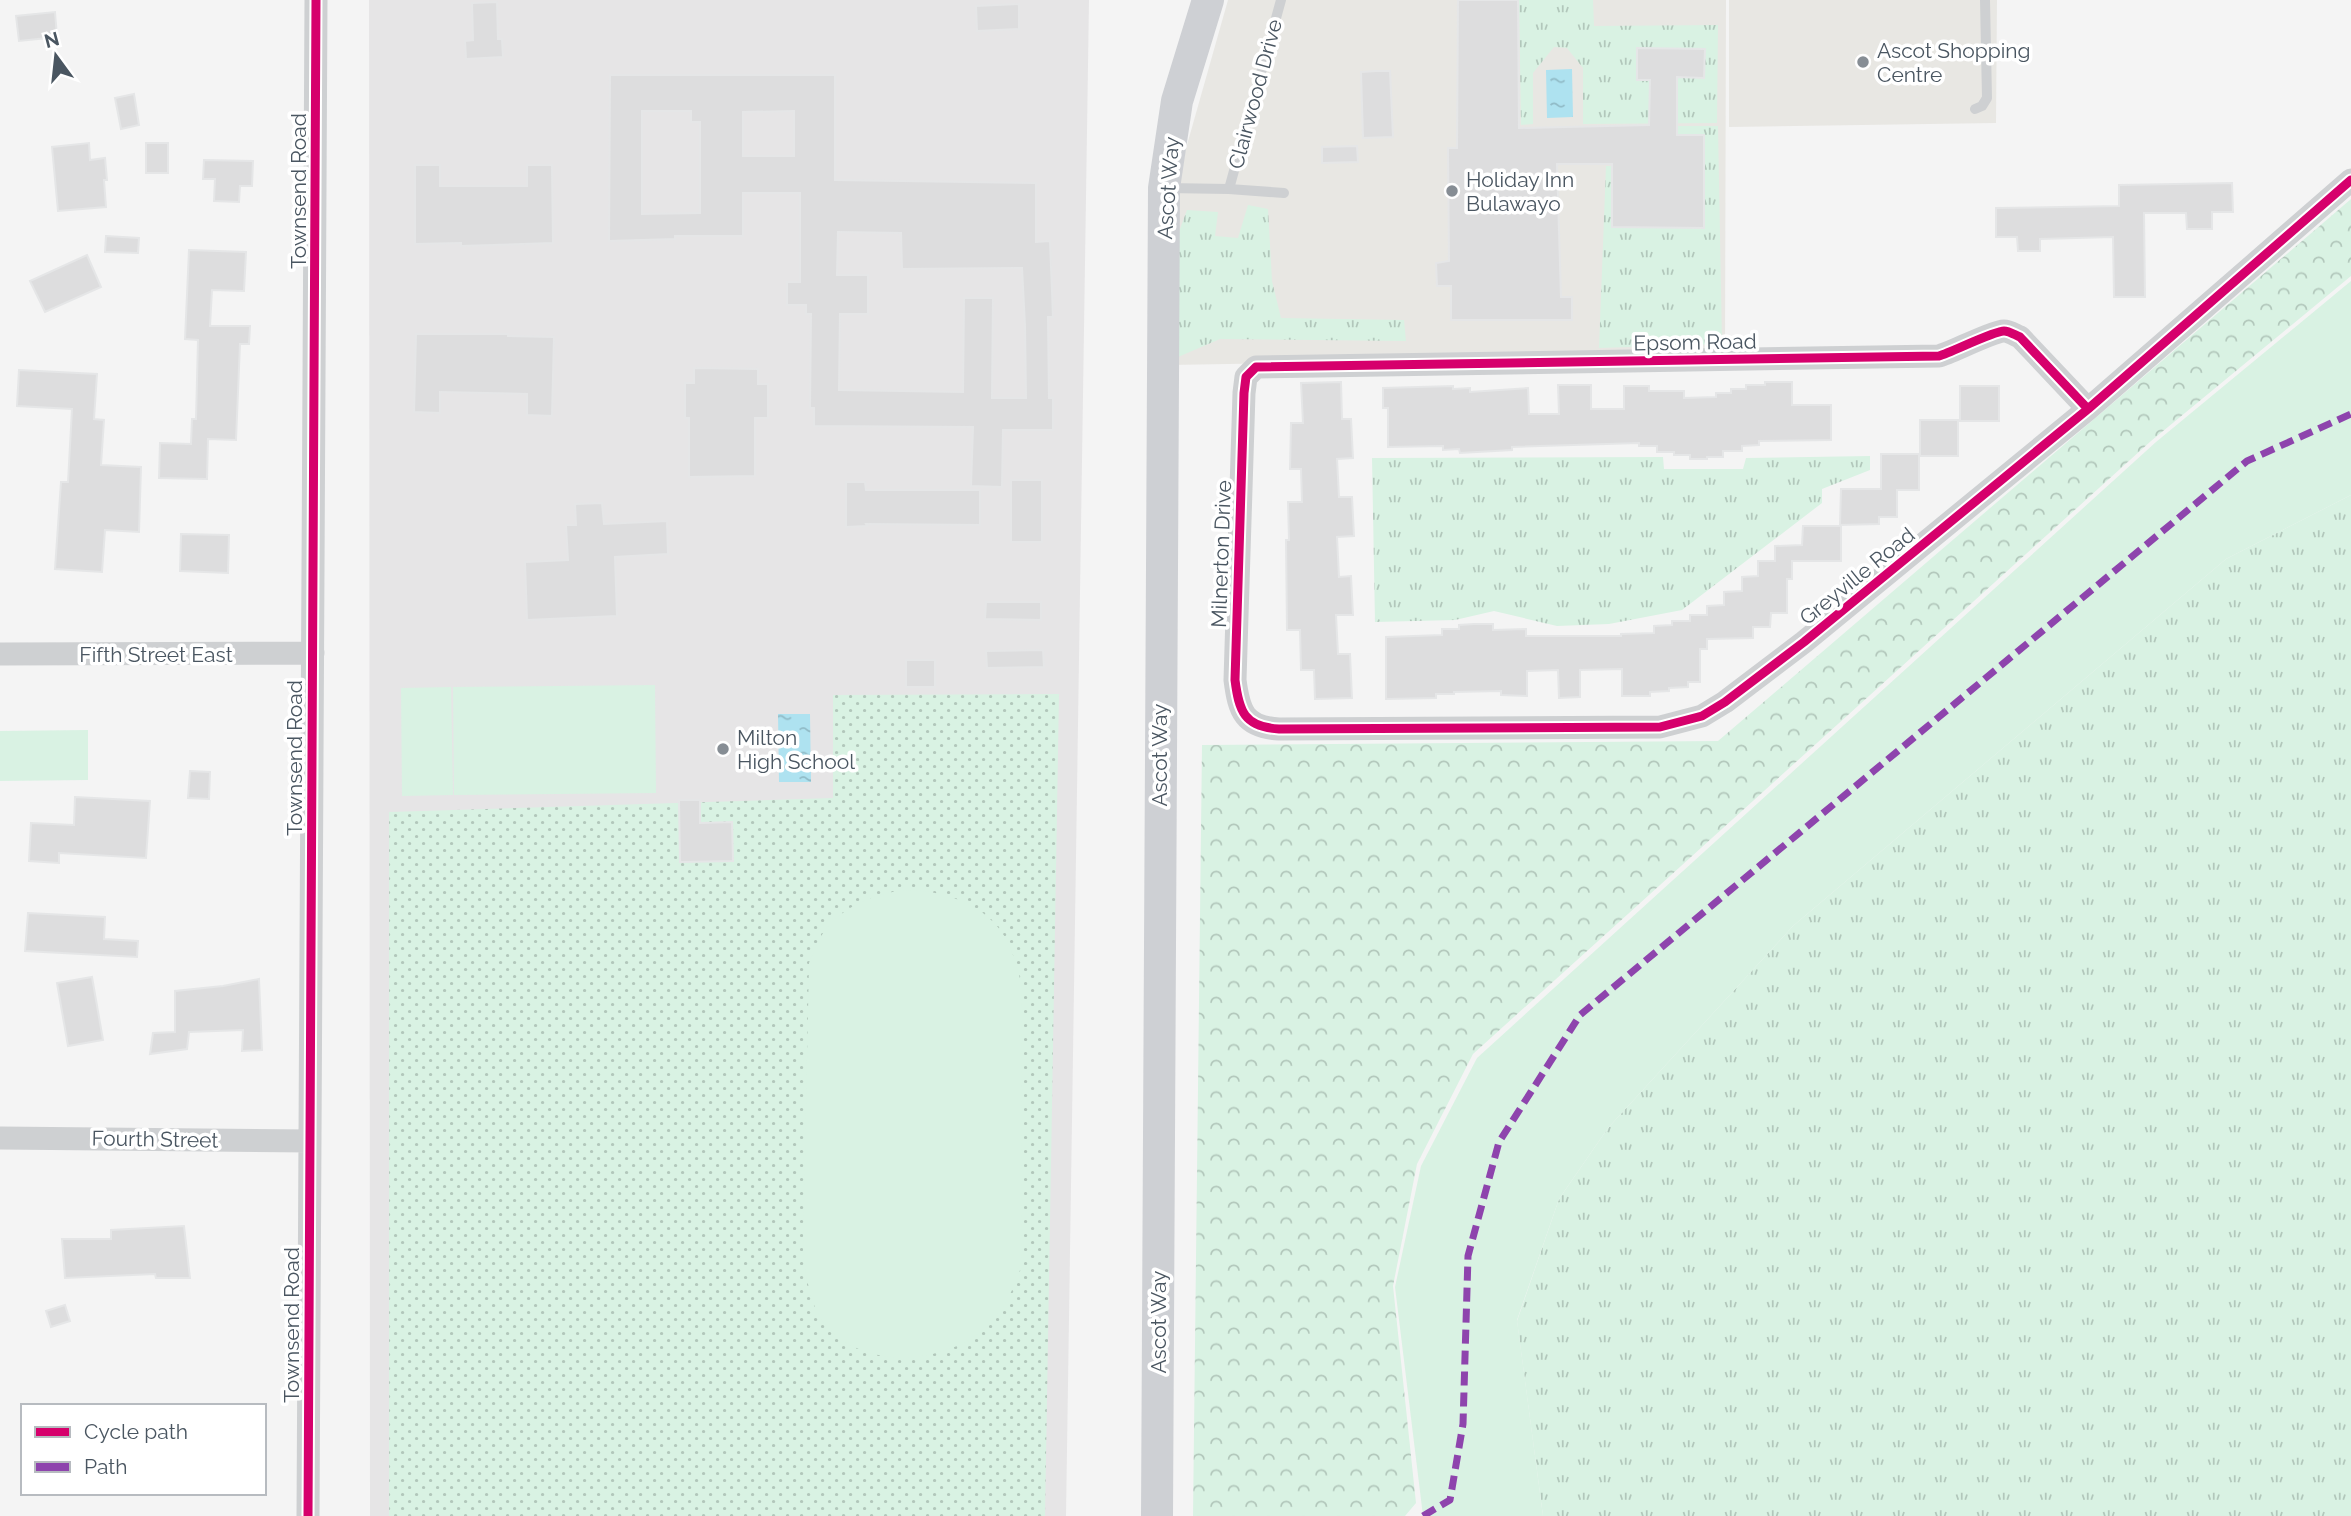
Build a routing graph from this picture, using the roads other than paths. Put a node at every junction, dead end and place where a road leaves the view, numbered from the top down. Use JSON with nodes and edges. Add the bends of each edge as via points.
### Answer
{"nodes":[{"id":1,"x":316,"y":0,"type":"edge"},
{"id":2,"x":1208,"y":0,"type":"edge"},
{"id":3,"x":1281,"y":0,"type":"edge"},
{"id":4,"x":1985,"y":0,"type":"edge"},
{"id":5,"x":1975,"y":109,"type":"dead end"},
{"id":6,"x":2351,"y":180,"type":"edge"},
{"id":7,"x":1164,"y":188,"type":"junction"},
{"id":8,"x":1230,"y":189,"type":"junction"},
{"id":9,"x":1284,"y":193,"type":"dead end"},
{"id":10,"x":1265,"y":365,"type":"joint"},
{"id":11,"x":2088,"y":409,"type":"junction"},
{"id":12,"x":313,"y":653,"type":"junction"},
{"id":13,"x":0,"y":654,"type":"edge"},
{"id":14,"x":1279,"y":729,"type":"joint"},
{"id":15,"x":0,"y":1138,"type":"edge"},
{"id":16,"x":310,"y":1141,"type":"junction"},
{"id":17,"x":308,"y":1516,"type":"edge"},
{"id":18,"x":1157,"y":1516,"type":"edge"}],
"edges":[{"from":1,"to":12,"type":"street","name":"Townsend Road"},
{"from":2,"to":7,"type":"main road","name":"Ascot Way","via":[[1177,101]]},
{"from":3,"to":8,"type":"lane","name":"Clairwood Drive"},
{"from":4,"to":5,"type":"lane","via":[[1987,98]]},
{"from":6,"to":11,"type":"street","name":"Greyville Road"},
{"from":7,"to":8,"type":"lane","name":"Clairwood Drive"},
{"from":7,"to":18,"type":"main road","name":"Ascot Way"},
{"from":8,"to":9,"type":"lane","name":"Clairwood Drive"},
{"from":10,"to":11,"type":"street","name":"Epsom Road","via":[[1939,356],[2006,331],[2020,337]]},
{"from":10,"to":14,"type":"street","name":"Milnerton Drive","via":[[1246,377],[1244,393],[1234,680],[1244,714],[1252,724]]},
{"from":11,"to":14,"type":"street","name":"Greyville Road","via":[[1804,642],[1702,716],[1660,727]]},
{"from":12,"to":13,"type":"street","name":"Fifth Street East"},
{"from":12,"to":16,"type":"street","name":"Townsend Road"},
{"from":15,"to":16,"type":"street","name":"Fourth Street"},
{"from":16,"to":17,"type":"street","name":"Townsend Road"}]}
